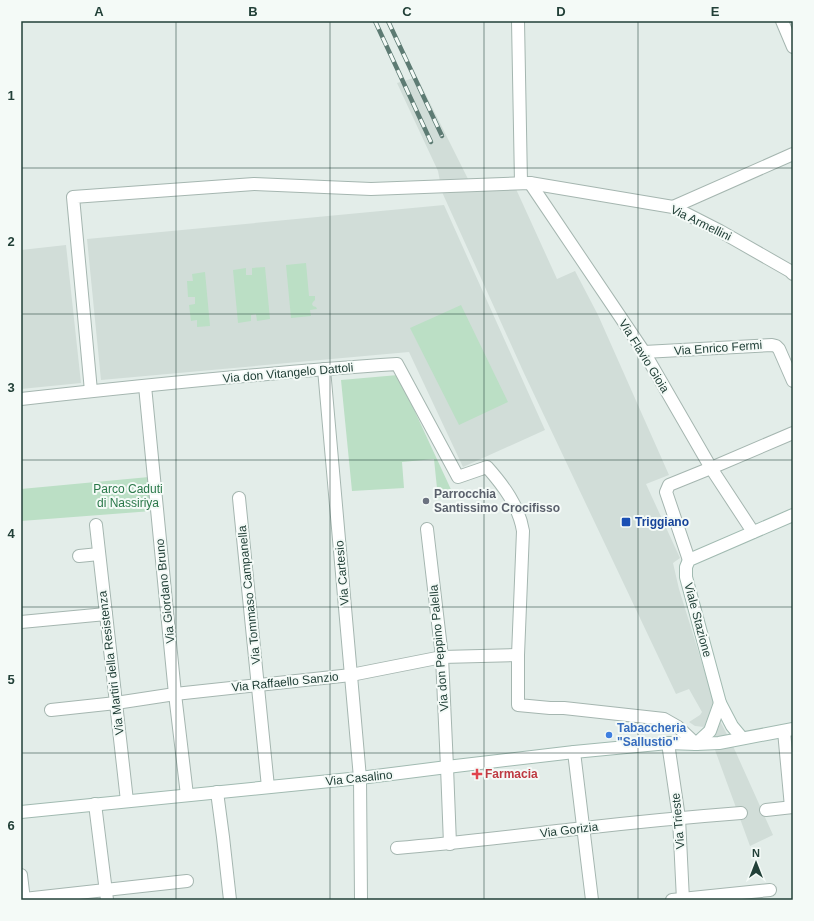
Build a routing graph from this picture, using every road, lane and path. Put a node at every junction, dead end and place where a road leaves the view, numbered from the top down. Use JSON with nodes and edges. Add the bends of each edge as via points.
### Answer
{"nodes":[{"id":1,"x":518,"y":21,"type":"edge"},
{"id":2,"x":782,"y":21,"type":"edge"},
{"id":3,"x":793,"y":47,"type":"edge"},
{"id":4,"x":793,"y":154,"type":"edge"},
{"id":5,"x":525,"y":184,"type":"junction"},
{"id":6,"x":673,"y":207,"type":"junction"},
{"id":7,"x":793,"y":274,"type":"edge"},
{"id":8,"x":644,"y":352,"type":"junction"},
{"id":9,"x":324,"y":369,"type":"junction"},
{"id":10,"x":793,"y":381,"type":"edge"},
{"id":11,"x":145,"y":386,"type":"junction"},
{"id":12,"x":91,"y":391,"type":"junction"},
{"id":13,"x":21,"y":399,"type":"edge"},
{"id":14,"x":793,"y":433,"type":"edge"},
{"id":15,"x":711,"y":468,"type":"junction"},
{"id":16,"x":239,"y":498,"type":"dead end"},
{"id":17,"x":793,"y":515,"type":"edge"},
{"id":18,"x":96,"y":525,"type":"dead end"},
{"id":19,"x":427,"y":529,"type":"dead end"},
{"id":20,"x":753,"y":532,"type":"junction"},
{"id":21,"x":98,"y":554,"type":"junction"},
{"id":22,"x":79,"y":556,"type":"dead end"},
{"id":23,"x":689,"y":560,"type":"junction"},
{"id":24,"x":106,"y":614,"type":"junction"},
{"id":25,"x":21,"y":622,"type":"edge"},
{"id":26,"x":518,"y":655,"type":"junction"},
{"id":27,"x":442,"y":657,"type":"junction"},
{"id":28,"x":351,"y":675,"type":"junction"},
{"id":29,"x":258,"y":685,"type":"junction"},
{"id":30,"x":175,"y":694,"type":"junction"},
{"id":31,"x":116,"y":703,"type":"junction"},
{"id":32,"x":720,"y":703,"type":"junction"},
{"id":33,"x":51,"y":710,"type":"dead end"},
{"id":34,"x":788,"y":730,"type":"edge"},
{"id":35,"x":742,"y":738,"type":"junction"},
{"id":36,"x":668,"y":743,"type":"junction"},
{"id":37,"x":696,"y":744,"type":"junction"},
{"id":38,"x":574,"y":752,"type":"junction"},
{"id":39,"x":447,"y":767,"type":"junction"},
{"id":40,"x":360,"y":778,"type":"junction"},
{"id":41,"x":268,"y":787,"type":"junction"},
{"id":42,"x":217,"y":792,"type":"junction"},
{"id":43,"x":187,"y":795,"type":"junction"},
{"id":44,"x":127,"y":801,"type":"junction"},
{"id":45,"x":95,"y":804,"type":"junction"},
{"id":46,"x":792,"y":807,"type":"edge"},
{"id":47,"x":766,"y":810,"type":"dead end"},
{"id":48,"x":21,"y":812,"type":"edge"},
{"id":49,"x":741,"y":813,"type":"dead end"},
{"id":50,"x":679,"y":818,"type":"junction"},
{"id":51,"x":583,"y":828,"type":"junction"},
{"id":52,"x":450,"y":844,"type":"junction"},
{"id":53,"x":397,"y":848,"type":"dead end"},
{"id":54,"x":21,"y":875,"type":"edge"},
{"id":55,"x":187,"y":881,"type":"dead end"},
{"id":56,"x":770,"y":890,"type":"dead end"},
{"id":57,"x":107,"y":895,"type":"edge"},
{"id":58,"x":24,"y":899,"type":"edge"},
{"id":59,"x":230,"y":900,"type":"edge"},
{"id":60,"x":361,"y":900,"type":"edge"},
{"id":61,"x":592,"y":900,"type":"edge"},
{"id":62,"x":679,"y":900,"type":"edge"}],
"edges":[{"from":1,"to":5,"type":"street"},
{"from":2,"to":3,"type":"street"},
{"from":4,"to":6,"type":"street"},
{"from":5,"to":6,"type":"street","name":"Via Armellini"},
{"from":5,"to":8,"type":"street","name":"Via Flavio Gioia"},
{"from":5,"to":12,"type":"street","name":"Via Armellini","via":[[371,189],[254,184],[73,197]]},
{"from":6,"to":7,"type":"street","name":"Via Armellini"},
{"from":8,"to":10,"type":"street","name":"Via Enrico Fermi","via":[[772,345],[779,349]]},
{"from":8,"to":15,"type":"street","name":"Via Flavio Gioia"},
{"from":9,"to":11,"type":"street","name":"Via don Vitangelo Dattoli"},
{"from":9,"to":26,"type":"street","name":"Via don Vitangelo Dattoli","via":[[397,364],[458,477],[487,467],[497,478],[513,502],[523,531]]},
{"from":9,"to":28,"type":"street","name":"Via Cartesio"},
{"from":11,"to":12,"type":"street","name":"Via don Vitangelo Dattoli"},
{"from":11,"to":30,"type":"street","name":"Via Giordano Bruno"},
{"from":12,"to":13,"type":"street","name":"Via don Vitangelo Dattoli"},
{"from":14,"to":15,"type":"street"},
{"from":15,"to":20,"type":"street","name":"Via Flavio Gioia"},
{"from":15,"to":23,"type":"street","name":"Viale Stazione","via":[[669,485],[666,492]]},
{"from":16,"to":29,"type":"street","name":"Via Tommaso Campanella"},
{"from":17,"to":20,"type":"street"},
{"from":18,"to":21,"type":"street","name":"Via Martiri della Resistenza"},
{"from":19,"to":27,"type":"street","name":"Via don Peppino Palella"},
{"from":20,"to":23,"type":"street"},
{"from":21,"to":22,"type":"street"},
{"from":21,"to":24,"type":"street","name":"Via Martiri della Resistenza"},
{"from":23,"to":32,"type":"street","name":"Viale Stazione","via":[[686,577]]},
{"from":24,"to":25,"type":"street"},
{"from":24,"to":31,"type":"street","name":"Via Martiri della Resistenza"},
{"from":26,"to":27,"type":"street","name":"Via Raffaello Sanzio"},
{"from":26,"to":37,"type":"street","via":[[518,705],[664,719],[678,727]]},
{"from":27,"to":28,"type":"street","name":"Via Raffaello Sanzio"},
{"from":27,"to":39,"type":"street","name":"Via don Peppino Palella"},
{"from":28,"to":29,"type":"street","name":"Via Raffaello Sanzio"},
{"from":28,"to":40,"type":"street","name":"Via Cartesio"},
{"from":29,"to":30,"type":"street","name":"Via Raffaello Sanzio"},
{"from":29,"to":41,"type":"street","name":"Via Tommaso Campanella"},
{"from":30,"to":31,"type":"street","name":"Via Raffaello Sanzio"},
{"from":30,"to":43,"type":"street","name":"Via Giordano Bruno"},
{"from":31,"to":33,"type":"street","name":"Via Raffaello Sanzio"},
{"from":31,"to":44,"type":"street","name":"Via Martiri della Resistenza"},
{"from":32,"to":35,"type":"street","name":"Viale Stazione","via":[[732,726]]},
{"from":32,"to":37,"type":"street","via":[[710,731]]},
{"from":34,"to":35,"type":"street","name":"Via Casalino"},
{"from":34,"to":46,"type":"street"},
{"from":35,"to":37,"type":"street","name":"Via Casalino"},
{"from":36,"to":37,"type":"street","name":"Via Casalino"},
{"from":36,"to":38,"type":"street","name":"Via Casalino"},
{"from":36,"to":50,"type":"street","name":"Via Trieste"},
{"from":38,"to":39,"type":"street","name":"Via Casalino"},
{"from":38,"to":51,"type":"street"},
{"from":39,"to":40,"type":"street","name":"Via Casalino"},
{"from":39,"to":52,"type":"street","name":"Via don Peppino Palella"},
{"from":40,"to":41,"type":"street","name":"Via Casalino"},
{"from":40,"to":60,"type":"street","name":"Via Cartesio"},
{"from":41,"to":42,"type":"street","name":"Via Casalino"},
{"from":42,"to":43,"type":"street","name":"Via Casalino"},
{"from":42,"to":59,"type":"street"},
{"from":43,"to":44,"type":"street","name":"Via Casalino"},
{"from":44,"to":45,"type":"street","name":"Via Casalino"},
{"from":45,"to":48,"type":"street","name":"Via Casalino"},
{"from":45,"to":57,"type":"street"},
{"from":46,"to":47,"type":"street"},
{"from":49,"to":50,"type":"street","name":"Via Gorizia"},
{"from":50,"to":51,"type":"street","name":"Via Gorizia"},
{"from":50,"to":62,"type":"street","name":"Via Trieste"},
{"from":51,"to":52,"type":"street","name":"Via Gorizia"},
{"from":51,"to":61,"type":"street"},
{"from":52,"to":53,"type":"street","name":"Via Gorizia"},
{"from":54,"to":58,"type":"street"},
{"from":55,"to":57,"type":"street"},
{"from":56,"to":62,"type":"street"},
{"from":57,"to":58,"type":"street"}]}
